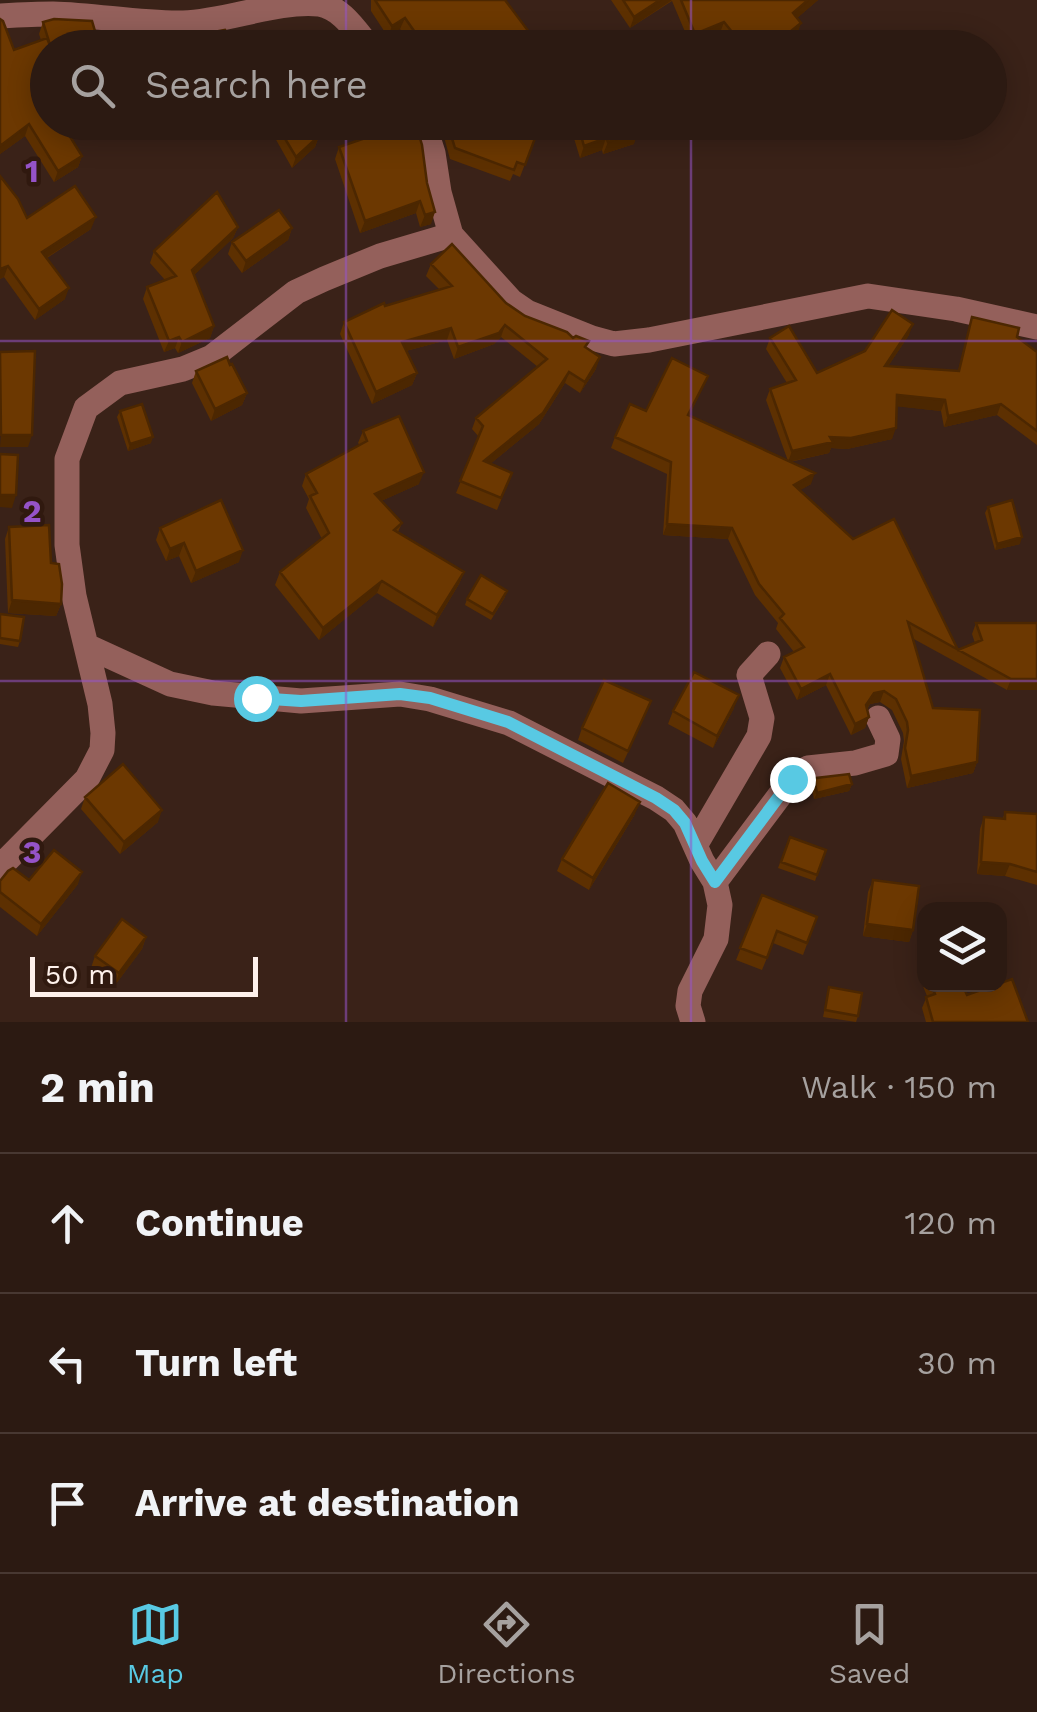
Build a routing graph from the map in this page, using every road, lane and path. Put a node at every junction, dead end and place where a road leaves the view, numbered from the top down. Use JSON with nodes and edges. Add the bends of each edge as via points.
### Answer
{"nodes":[{"id":1,"x":302,"y":2,"type":"edge"},
{"id":2,"x":0,"y":16,"type":"edge"},
{"id":3,"x":355,"y":30,"type":"edge"},
{"id":4,"x":429,"y":140,"type":"edge"},
{"id":5,"x":451,"y":235,"type":"junction"},
{"id":6,"x":1037,"y":327,"type":"edge"},
{"id":7,"x":86,"y":646,"type":"junction"},
{"id":8,"x":768,"y":654,"type":"dead end"},
{"id":9,"x":878,"y":718,"type":"dead end"},
{"id":10,"x":696,"y":844,"type":"junction"},
{"id":11,"x":0,"y":867,"type":"edge"},
{"id":12,"x":715,"y":882,"type":"junction"},
{"id":13,"x":693,"y":1022,"type":"edge"}],
"edges":[{"from":1,"to":2,"type":"street","via":[[184,24]]},
{"from":1,"to":3,"type":"street","via":[[334,9]]},
{"from":4,"to":5,"type":"street"},
{"from":5,"to":6,"type":"street","via":[[527,312],[614,344],[868,296]]},
{"from":5,"to":7,"type":"street","via":[[296,292],[212,357],[120,383],[86,408],[67,459],[67,545]]},
{"from":7,"to":10,"type":"street","via":[[170,684],[213,693],[301,701],[400,694],[508,722],[656,798],[674,810]]},
{"from":7,"to":11,"type":"street","via":[[100,704],[102,750],[87,779]]},
{"from":8,"to":10,"type":"street","via":[[749,675],[762,718],[759,736]]},
{"from":9,"to":12,"type":"street","via":[[888,739],[886,754],[808,768],[792,779]]},
{"from":10,"to":12,"type":"street"},
{"from":12,"to":13,"type":"street","via":[[716,940],[690,991]]}]}
